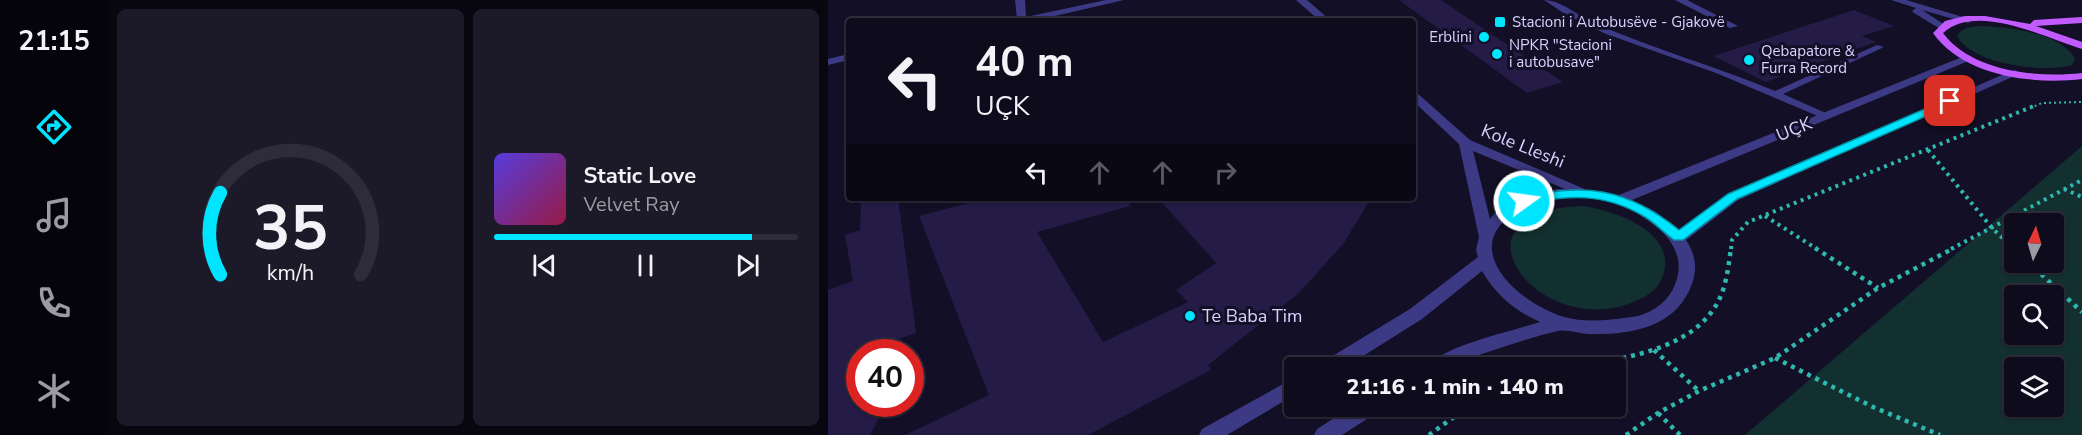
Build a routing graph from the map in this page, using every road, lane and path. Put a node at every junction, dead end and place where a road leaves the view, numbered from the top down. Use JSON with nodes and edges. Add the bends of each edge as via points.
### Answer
{"nodes":[{"id":1,"x":1020,"y":0,"type":"edge"},
{"id":2,"x":1119,"y":0,"type":"edge"},
{"id":3,"x":1301,"y":0,"type":"edge"},
{"id":4,"x":1548,"y":0,"type":"edge"},
{"id":5,"x":1680,"y":0,"type":"edge"},
{"id":6,"x":1900,"y":2,"type":"edge"},
{"id":7,"x":1021,"y":18,"type":"edge"},
{"id":8,"x":1035,"y":18,"type":"edge"},
{"id":9,"x":1322,"y":18,"type":"edge"},
{"id":10,"x":1968,"y":20,"type":"junction"},
{"id":11,"x":2082,"y":20,"type":"edge"},
{"id":12,"x":2012,"y":23,"type":"junction"},
{"id":13,"x":1733,"y":26,"type":"dead end"},
{"id":14,"x":1942,"y":27,"type":"junction"},
{"id":15,"x":2082,"y":46,"type":"edge"},
{"id":16,"x":1880,"y":47,"type":"dead end"},
{"id":17,"x":846,"y":58,"type":"edge"},
{"id":18,"x":1967,"y":58,"type":"junction"},
{"id":19,"x":828,"y":62,"type":"edge"},
{"id":20,"x":2015,"y":73,"type":"junction"},
{"id":21,"x":2082,"y":76,"type":"edge"},
{"id":22,"x":2060,"y":78,"type":"junction"},
{"id":23,"x":2082,"y":84,"type":"edge"},
{"id":24,"x":1774,"y":93,"type":"junction"},
{"id":25,"x":1416,"y":98,"type":"edge"},
{"id":26,"x":2082,"y":102,"type":"edge"},
{"id":27,"x":1826,"y":116,"type":"junction"},
{"id":28,"x":1465,"y":143,"type":"junction"},
{"id":29,"x":1928,"y":150,"type":"junction"},
{"id":30,"x":2082,"y":180,"type":"edge"},
{"id":31,"x":2064,"y":189,"type":"junction"},
{"id":32,"x":1587,"y":193,"type":"junction"},
{"id":33,"x":2082,"y":197,"type":"edge"},
{"id":34,"x":1620,"y":200,"type":"junction"},
{"id":35,"x":1765,"y":216,"type":"junction"},
{"id":36,"x":1992,"y":228,"type":"junction"},
{"id":37,"x":1486,"y":235,"type":"junction"},
{"id":38,"x":1678,"y":237,"type":"junction"},
{"id":39,"x":2004,"y":239,"type":"edge"},
{"id":40,"x":1485,"y":260,"type":"junction"},
{"id":41,"x":2040,"y":273,"type":"edge"},
{"id":42,"x":1878,"y":288,"type":"junction"},
{"id":43,"x":2082,"y":312,"type":"edge"},
{"id":44,"x":1561,"y":323,"type":"junction"},
{"id":45,"x":1654,"y":350,"type":"junction"},
{"id":46,"x":1346,"y":357,"type":"edge"},
{"id":47,"x":1454,"y":357,"type":"edge"},
{"id":48,"x":1624,"y":357,"type":"edge"},
{"id":49,"x":1775,"y":358,"type":"junction"},
{"id":50,"x":1700,"y":391,"type":"junction"},
{"id":51,"x":1284,"y":392,"type":"edge"},
{"id":52,"x":1658,"y":412,"type":"junction"},
{"id":53,"x":1353,"y":417,"type":"edge"},
{"id":54,"x":1453,"y":417,"type":"edge"},
{"id":55,"x":1209,"y":435,"type":"edge"},
{"id":56,"x":1324,"y":435,"type":"edge"},
{"id":57,"x":1428,"y":435,"type":"edge"},
{"id":58,"x":1626,"y":435,"type":"edge"},
{"id":59,"x":1680,"y":435,"type":"edge"},
{"id":60,"x":1940,"y":435,"type":"edge"}],
"edges":[{"from":1,"to":7,"type":"street"},
{"from":2,"to":8,"type":"street"},
{"from":3,"to":9,"type":"street"},
{"from":4,"to":24,"type":"lane","via":[[1598,28]]},
{"from":5,"to":13,"type":"street"},
{"from":6,"to":10,"type":"street"},
{"from":6,"to":14,"type":"street"},
{"from":10,"to":12,"type":"main road"},
{"from":10,"to":14,"type":"main road"},
{"from":11,"to":12,"type":"main road"},
{"from":12,"to":15,"type":"main road","via":[[2056,34]]},
{"from":14,"to":18,"type":"main road","via":[[1938,33],[1942,41]]},
{"from":16,"to":24,"type":"lane"},
{"from":17,"to":19,"type":"street"},
{"from":18,"to":20,"type":"main road"},
{"from":18,"to":27,"type":"street","name":"UÇK"},
{"from":20,"to":22,"type":"main road"},
{"from":20,"to":38,"type":"street","name":"UÇK","via":[[1733,196]]},
{"from":21,"to":22,"type":"main road"},
{"from":22,"to":23,"type":"main road"},
{"from":24,"to":27,"type":"lane"},
{"from":25,"to":28,"type":"street"},
{"from":26,"to":29,"type":"path","via":[[2042,103]]},
{"from":27,"to":34,"type":"street","name":"UÇK"},
{"from":28,"to":32,"type":"street","name":"Kole Lleshi"},
{"from":28,"to":37,"type":"street","name":"Kole Lleshi"},
{"from":29,"to":35,"type":"path"},
{"from":29,"to":36,"type":"path"},
{"from":30,"to":31,"type":"path"},
{"from":31,"to":33,"type":"path"},
{"from":31,"to":36,"type":"path"},
{"from":32,"to":34,"type":"street"},
{"from":32,"to":37,"type":"street","via":[[1554,193],[1524,201],[1500,215]]},
{"from":34,"to":38,"type":"street","via":[[1650,214]]},
{"from":35,"to":42,"type":"path"},
{"from":35,"to":45,"type":"path","via":[[1748,222],[1732,240],[1727,278],[1713,310],[1685,336]]},
{"from":36,"to":39,"type":"path"},
{"from":36,"to":42,"type":"path"},
{"from":37,"to":40,"type":"street"},
{"from":38,"to":44,"type":"street","via":[[1687,258],[1687,283],[1672,306],[1633,324],[1603,328]]},
{"from":40,"to":44,"type":"street","via":[[1497,285],[1524,308]]},
{"from":40,"to":46,"type":"street","via":[[1416,314]]},
{"from":41,"to":43,"type":"path"},
{"from":42,"to":49,"type":"path"},
{"from":44,"to":47,"type":"street"},
{"from":45,"to":48,"type":"path"},
{"from":45,"to":50,"type":"path"},
{"from":49,"to":50,"type":"path"},
{"from":49,"to":60,"type":"path"},
{"from":50,"to":52,"type":"path"},
{"from":51,"to":55,"type":"street"},
{"from":52,"to":58,"type":"path"},
{"from":52,"to":59,"type":"path"},
{"from":53,"to":56,"type":"street"},
{"from":54,"to":57,"type":"path"}]}
